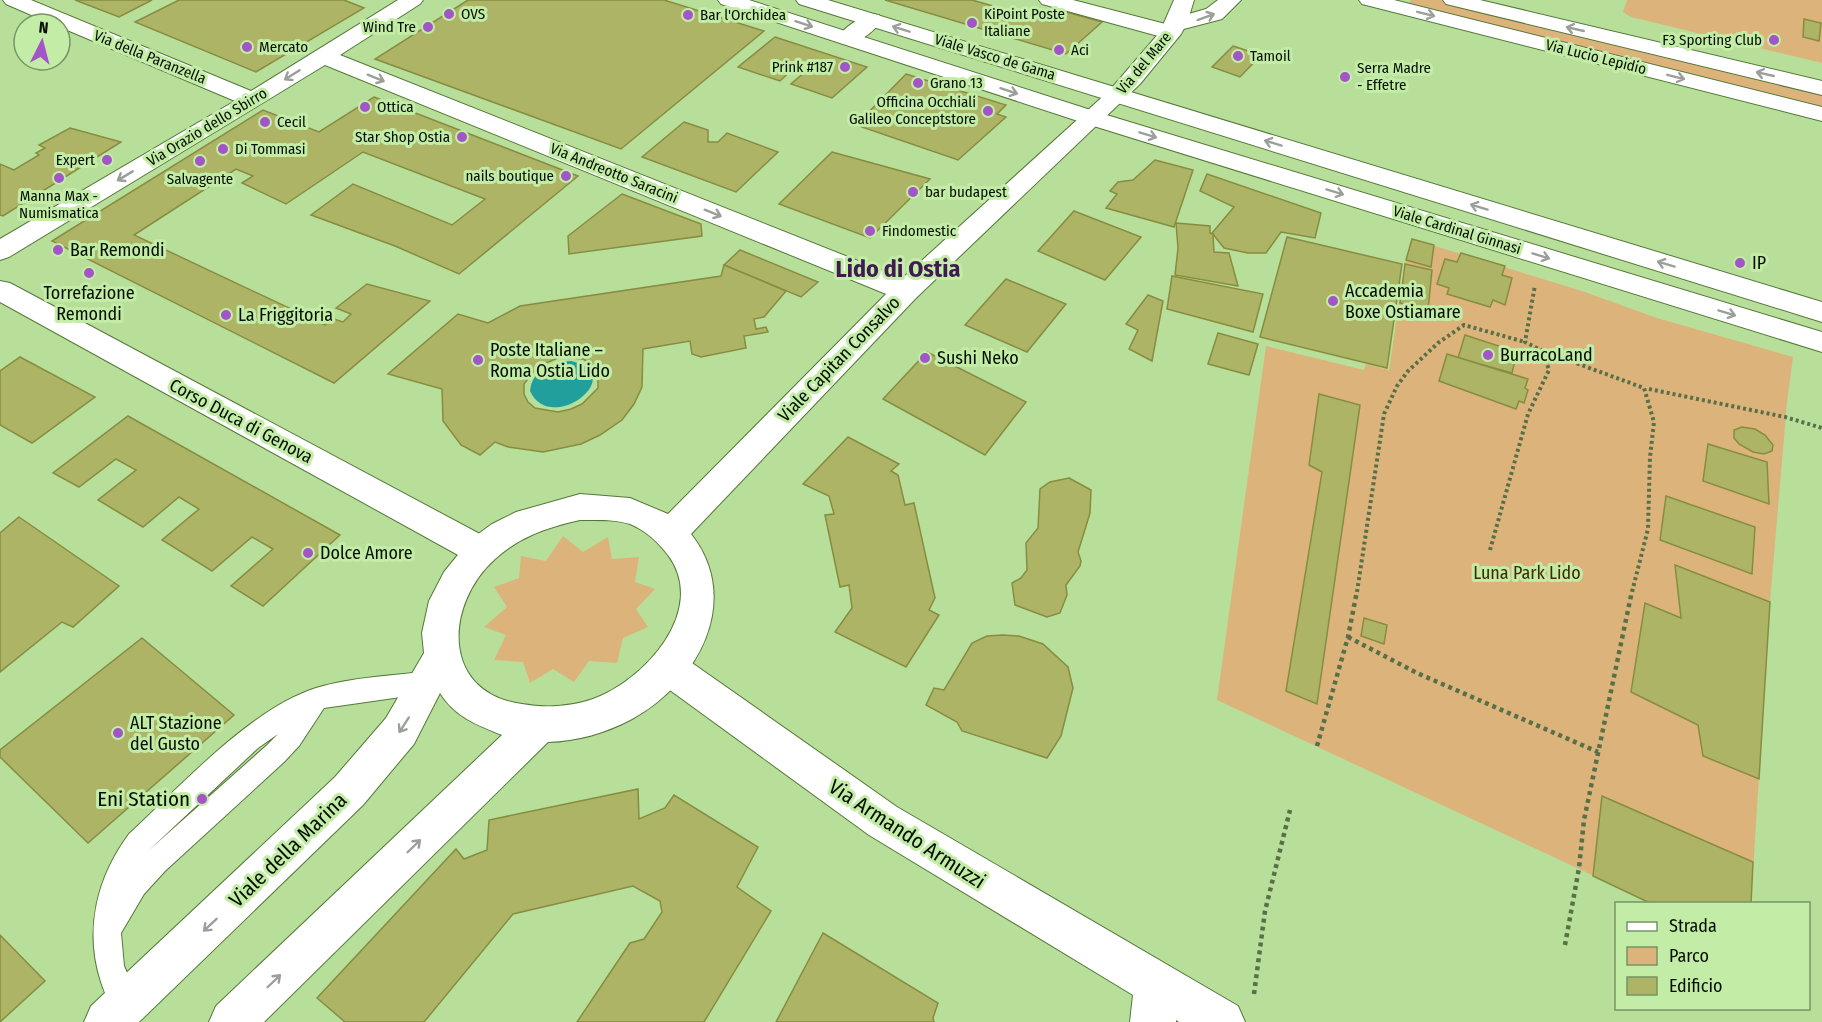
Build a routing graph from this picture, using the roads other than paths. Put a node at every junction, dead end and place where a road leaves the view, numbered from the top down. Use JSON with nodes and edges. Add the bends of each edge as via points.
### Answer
{"nodes":[{"id":1,"x":13,"y":0,"type":"edge"},
{"id":2,"x":413,"y":0,"type":"edge"},
{"id":3,"x":728,"y":0,"type":"edge"},
{"id":4,"x":806,"y":0,"type":"edge"},
{"id":5,"x":1049,"y":0,"type":"edge"},
{"id":6,"x":1184,"y":0,"type":"edge"},
{"id":7,"x":1231,"y":0,"type":"edge"},
{"id":8,"x":1453,"y":0,"type":"edge"},
{"id":9,"x":1382,"y":1,"type":"edge"},
{"id":10,"x":871,"y":20,"type":"junction"},
{"id":11,"x":1173,"y":29,"type":"junction"},
{"id":12,"x":848,"y":38,"type":"junction"},
{"id":13,"x":322,"y":56,"type":"junction"},
{"id":14,"x":1822,"y":88,"type":"edge"},
{"id":15,"x":1118,"y":94,"type":"junction"},
{"id":16,"x":254,"y":100,"type":"junction"},
{"id":17,"x":1822,"y":114,"type":"edge"},
{"id":18,"x":1092,"y":118,"type":"junction"},
{"id":19,"x":0,"y":251,"type":"edge"},
{"id":20,"x":0,"y":290,"type":"edge"},
{"id":21,"x":906,"y":291,"type":"junction"},
{"id":22,"x":1822,"y":312,"type":"edge"},
{"id":23,"x":1822,"y":342,"type":"edge"},
{"id":24,"x":671,"y":533,"type":"junction"},
{"id":25,"x":481,"y":551,"type":"junction"},
{"id":26,"x":669,"y":668,"type":"junction"},
{"id":27,"x":435,"y":669,"type":"junction"},
{"id":28,"x":538,"y":726,"type":"junction"},
{"id":29,"x":1154,"y":1003,"type":"edge"},
{"id":30,"x":1238,"y":1011,"type":"edge"},
{"id":31,"x":117,"y":1013,"type":"edge"},
{"id":32,"x":232,"y":1022,"type":"edge"}],
"edges":[{"from":1,"to":16,"type":"street","name":"Via della Paranzella"},
{"from":2,"to":13,"type":"street","name":"Via Orazio dello Sbirro"},
{"from":3,"to":12,"type":"street","name":"Viale Vasco de Gama","one_way":true},
{"from":4,"to":10,"type":"street","name":"Viale Vasco de Gama"},
{"from":5,"to":11,"type":"street"},
{"from":6,"to":11,"type":"street","name":"Via del Mare"},
{"from":11,"to":7,"type":"street","one_way":true,"via":[[1214,14]]},
{"from":14,"to":8,"type":"street","name":"Via Lucio Lepidio","one_way":true},
{"from":9,"to":17,"type":"street","name":"Via Lucio Lepidio","one_way":true},
{"from":10,"to":12,"type":"street"},
{"from":15,"to":10,"type":"street","name":"Viale Vasco de Gama","one_way":true},
{"from":11,"to":15,"type":"street","name":"Via del Mare"},
{"from":12,"to":18,"type":"street","name":"Viale Vasco de Gama","one_way":true},
{"from":13,"to":16,"type":"street","name":"Via Orazio dello Sbirro","one_way":true},
{"from":13,"to":21,"type":"street","name":"Via Andreotto Saracini","one_way":true},
{"from":15,"to":18,"type":"street","name":"Via del Mare"},
{"from":22,"to":15,"type":"street","name":"Viale Cardinal Ginnasi","one_way":true},
{"from":16,"to":19,"type":"street","name":"Via Orazio dello Sbirro","one_way":true},
{"from":18,"to":21,"type":"street","name":"Viale Capitan Consalvo"},
{"from":18,"to":23,"type":"street","name":"Viale Cardinal Ginnasi","one_way":true},
{"from":20,"to":25,"type":"street","name":"Corso Duca di Genova"},
{"from":21,"to":24,"type":"street","name":"Viale Capitan Consalvo"},
{"from":24,"to":25,"type":"street","via":[[646,517],[614,507],[580,507],[545,514],[511,529]]},
{"from":24,"to":26,"type":"street","via":[[692,560],[698,594],[691,632]]},
{"from":25,"to":27,"type":"street","via":[[455,583],[441,619]]},
{"from":26,"to":28,"type":"street","via":[[642,692],[610,711],[574,723]]},
{"from":26,"to":29,"type":"street","name":"Via Armando Armuzzi","via":[[883,821],[957,867]]},
{"from":27,"to":28,"type":"street","via":[[477,706],[505,720]]},
{"from":27,"to":31,"type":"street","name":"Viale della Marina","one_way":true,"via":[[400,731],[349,791]]},
{"from":27,"to":31,"type":"lane","via":[[316,699],[275,754],[156,862],[135,885],[106,937],[118,991]]},
{"from":32,"to":28,"type":"street","one_way":true},
{"from":29,"to":30,"type":"street","name":"Via Armando Armuzzi"}]}
